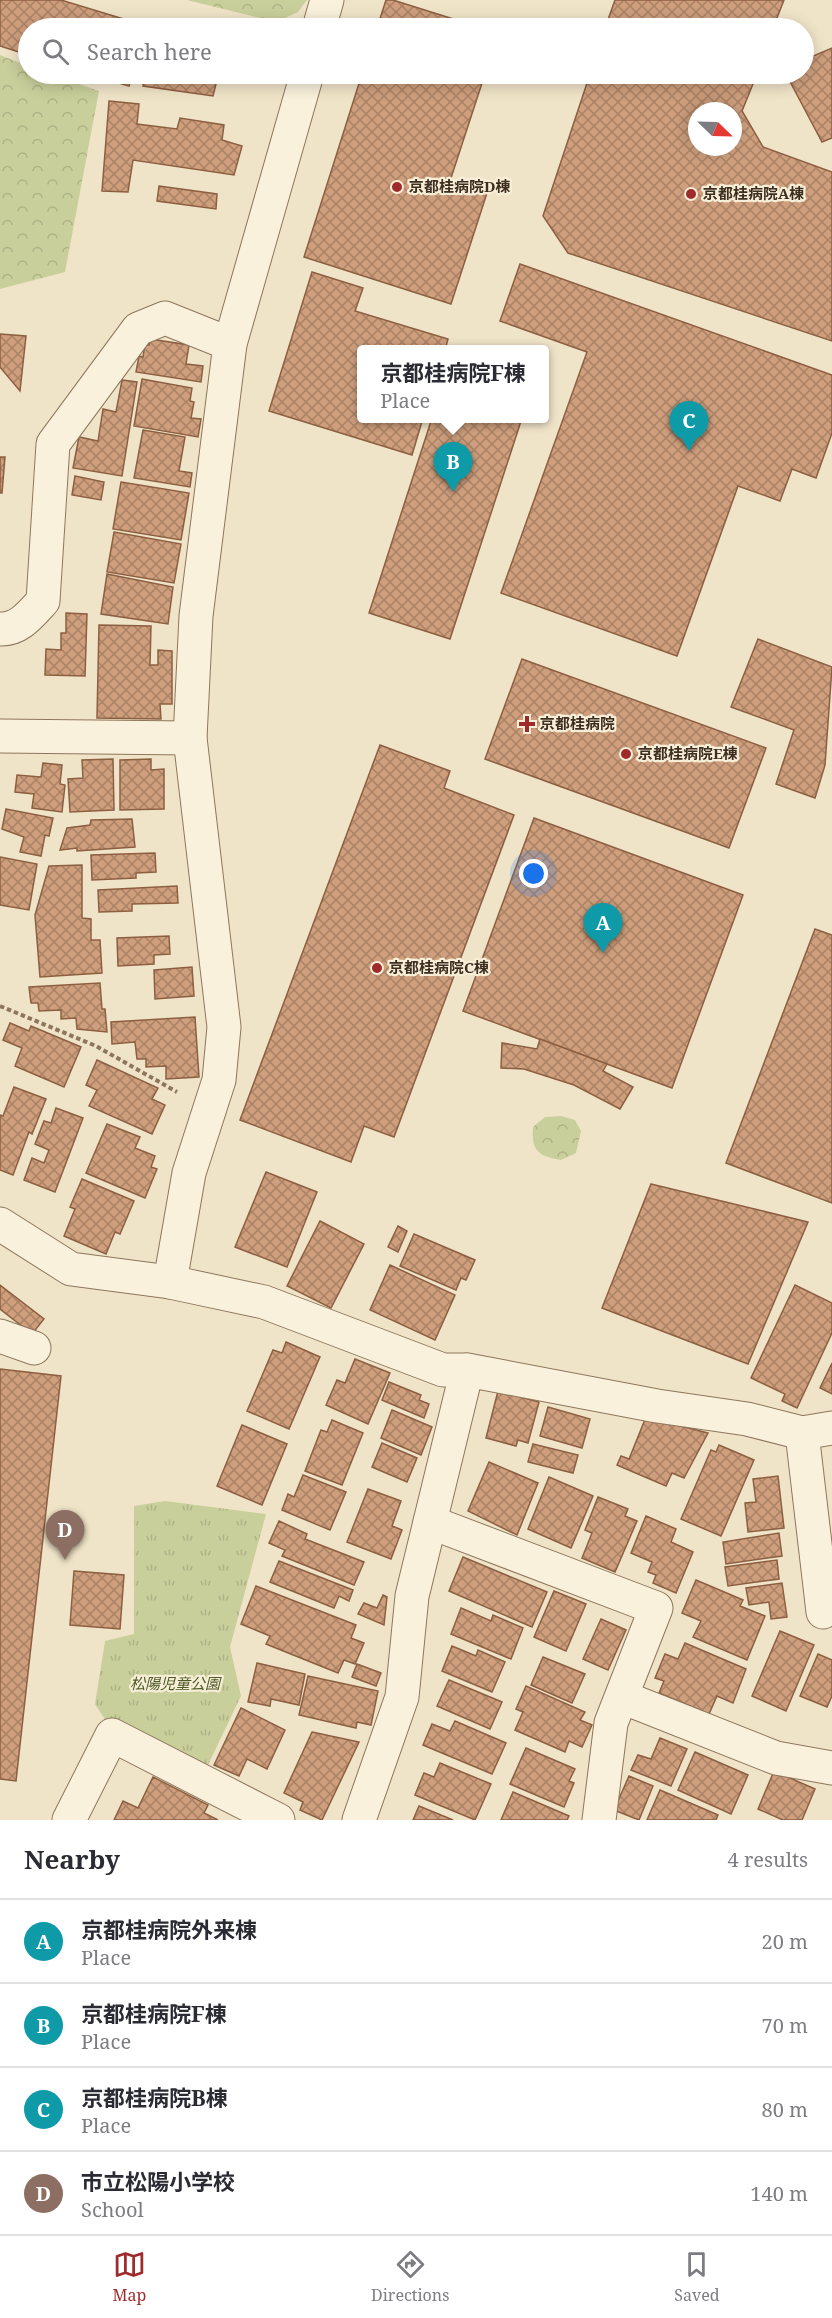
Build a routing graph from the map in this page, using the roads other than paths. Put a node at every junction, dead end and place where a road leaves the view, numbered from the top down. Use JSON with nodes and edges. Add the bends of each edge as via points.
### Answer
{"nodes":[{"id":1,"x":327,"y":0,"type":"edge"},
{"id":2,"x":322,"y":18,"type":"edge"},
{"id":3,"x":304,"y":84,"type":"edge"},
{"id":4,"x":230,"y":344,"type":"junction"},
{"id":5,"x":0,"y":629,"type":"edge"},
{"id":6,"x":0,"y":736,"type":"edge"},
{"id":7,"x":190,"y":738,"type":"junction"},
{"id":8,"x":0,"y":1224,"type":"edge"},
{"id":9,"x":170,"y":1282,"type":"junction"},
{"id":10,"x":0,"y":1336,"type":"edge"},
{"id":11,"x":34,"y":1348,"type":"dead end"},
{"id":12,"x":467,"y":1370,"type":"junction"},
{"id":13,"x":817,"y":1430,"type":"edge"},
{"id":14,"x":430,"y":1522,"type":"junction"},
{"id":15,"x":823,"y":1612,"type":"dead end"},
{"id":16,"x":622,"y":1697,"type":"junction"},
{"id":17,"x":832,"y":1767,"type":"edge"},
{"id":18,"x":69,"y":1820,"type":"edge"},
{"id":19,"x":278,"y":1820,"type":"edge"},
{"id":20,"x":359,"y":1820,"type":"edge"},
{"id":21,"x":599,"y":1820,"type":"edge"}],
"edges":[{"from":1,"to":2,"type":"street"},
{"from":3,"to":4,"type":"street"},
{"from":4,"to":5,"type":"street","via":[[165,318],[138,329],[53,444],[43,601],[27,618],[9,629]]},
{"from":4,"to":7,"type":"street","via":[[196,616]]},
{"from":6,"to":7,"type":"street"},
{"from":7,"to":9,"type":"street","via":[[224,1027],[219,1080],[189,1173]]},
{"from":8,"to":9,"type":"street","via":[[71,1269]]},
{"from":9,"to":12,"type":"street","via":[[264,1302],[443,1370]]},
{"from":10,"to":11,"type":"street"},
{"from":12,"to":13,"type":"street","via":[[657,1406]]},
{"from":12,"to":14,"type":"street"},
{"from":13,"to":15,"type":"street"},
{"from":14,"to":16,"type":"street","via":[[656,1608]]},
{"from":14,"to":20,"type":"street","via":[[412,1596],[402,1697]]},
{"from":16,"to":17,"type":"street","via":[[776,1758]]},
{"from":16,"to":21,"type":"street","via":[[611,1723]]},
{"from":18,"to":19,"type":"street","via":[[112,1735]]}]}
